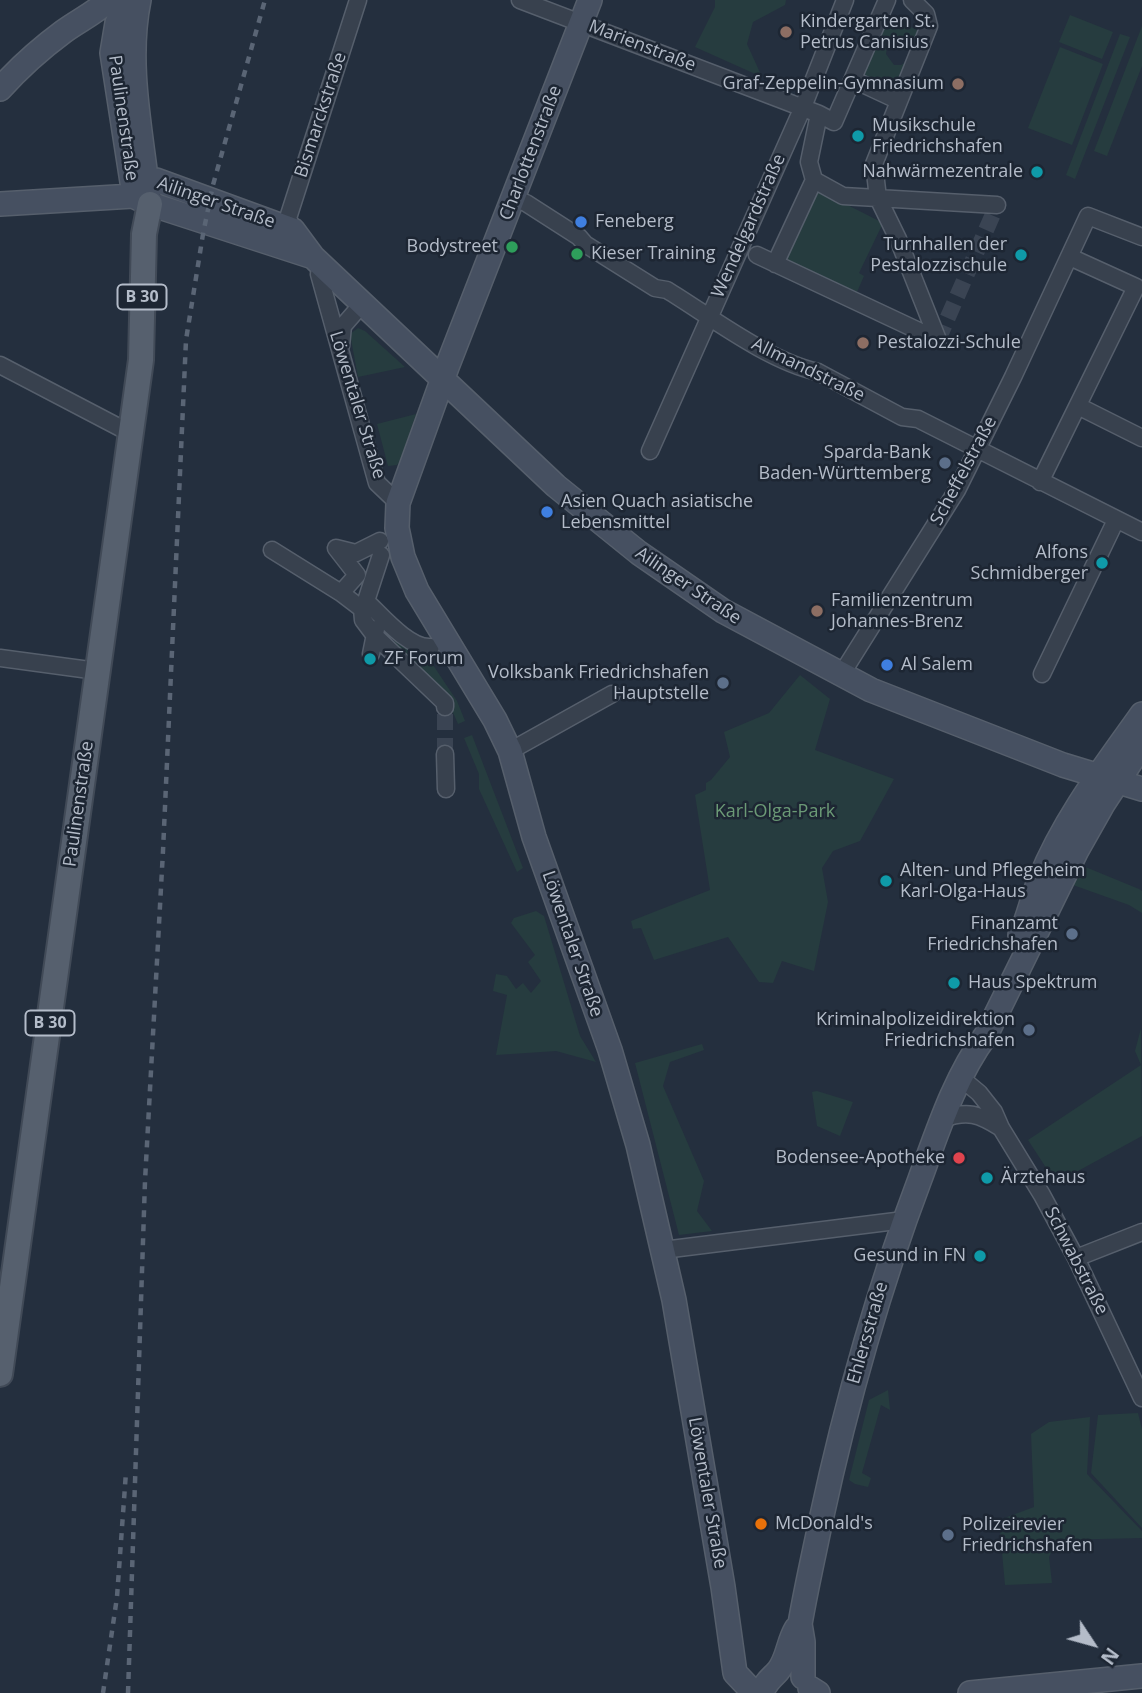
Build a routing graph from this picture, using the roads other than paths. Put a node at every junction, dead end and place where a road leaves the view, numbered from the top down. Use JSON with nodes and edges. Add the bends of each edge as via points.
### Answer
{"nodes":[{"id":1,"x":109,"y":0,"type":"edge"},
{"id":2,"x":127,"y":0,"type":"edge"},
{"id":3,"x":139,"y":0,"type":"edge"},
{"id":4,"x":358,"y":0,"type":"edge"},
{"id":5,"x":520,"y":0,"type":"edge"},
{"id":6,"x":590,"y":0,"type":"edge"},
{"id":7,"x":845,"y":0,"type":"edge"},
{"id":8,"x":887,"y":0,"type":"edge"},
{"id":9,"x":912,"y":0,"type":"edge"},
{"id":10,"x":87,"y":7,"type":"edge"},
{"id":11,"x":117,"y":23,"type":"junction"},
{"id":12,"x":580,"y":23,"type":"junction"},
{"id":13,"x":134,"y":60,"type":"junction"},
{"id":14,"x":854,"y":80,"type":"junction"},
{"id":15,"x":0,"y":89,"type":"edge"},
{"id":16,"x":899,"y":101,"type":"junction"},
{"id":17,"x":803,"y":107,"type":"junction"},
{"id":18,"x":819,"y":114,"type":"junction"},
{"id":19,"x":814,"y":180,"type":"junction"},
{"id":20,"x":143,"y":193,"type":"junction"},
{"id":21,"x":513,"y":198,"type":"junction"},
{"id":22,"x":878,"y":198,"type":"junction"},
{"id":23,"x":0,"y":204,"type":"edge"},
{"id":24,"x":997,"y":205,"type":"dead end"},
{"id":25,"x":293,"y":230,"type":"junction"},
{"id":26,"x":1142,"y":237,"type":"edge"},
{"id":27,"x":757,"y":255,"type":"dead end"},
{"id":28,"x":1070,"y":257,"type":"junction"},
{"id":29,"x":318,"y":262,"type":"junction"},
{"id":30,"x":775,"y":264,"type":"junction"},
{"id":31,"x":363,"y":303,"type":"junction"},
{"id":32,"x":710,"y":316,"type":"junction"},
{"id":33,"x":340,"y":354,"type":"junction"},
{"id":34,"x":0,"y":365,"type":"edge"},
{"id":35,"x":443,"y":380,"type":"junction"},
{"id":36,"x":1079,"y":406,"type":"junction"},
{"id":37,"x":130,"y":433,"type":"junction"},
{"id":38,"x":1142,"y":438,"type":"edge"},
{"id":39,"x":978,"y":448,"type":"junction"},
{"id":40,"x":650,"y":451,"type":"dead end"},
{"id":41,"x":1040,"y":482,"type":"junction"},
{"id":42,"x":398,"y":503,"type":"junction"},
{"id":43,"x":1115,"y":520,"type":"junction"},
{"id":44,"x":1142,"y":532,"type":"edge"},
{"id":45,"x":272,"y":550,"type":"dead end"},
{"id":46,"x":341,"y":593,"type":"junction"},
{"id":47,"x":376,"y":633,"type":"junction"},
{"id":48,"x":431,"y":647,"type":"dead end"},
{"id":49,"x":371,"y":654,"type":"dead end"},
{"id":50,"x":0,"y":658,"type":"edge"},
{"id":51,"x":97,"y":671,"type":"junction"},
{"id":52,"x":1042,"y":674,"type":"dead end"},
{"id":53,"x":841,"y":675,"type":"junction"},
{"id":54,"x":612,"y":694,"type":"dead end"},
{"id":55,"x":445,"y":707,"type":"tunnel mouth"},
{"id":56,"x":1142,"y":714,"type":"edge"},
{"id":57,"x":1142,"y":745,"type":"edge"},
{"id":58,"x":510,"y":751,"type":"junction"},
{"id":59,"x":445,"y":754,"type":"tunnel mouth"},
{"id":60,"x":1108,"y":779,"type":"junction"},
{"id":61,"x":446,"y":789,"type":"dead end"},
{"id":62,"x":1142,"y":789,"type":"edge"},
{"id":63,"x":961,"y":1078,"type":"junction"},
{"id":64,"x":942,"y":1118,"type":"junction"},
{"id":65,"x":1001,"y":1128,"type":"junction"},
{"id":66,"x":904,"y":1220,"type":"junction"},
{"id":67,"x":1142,"y":1232,"type":"edge"},
{"id":68,"x":663,"y":1250,"type":"junction"},
{"id":69,"x":1076,"y":1258,"type":"junction"},
{"id":70,"x":0,"y":1374,"type":"edge"},
{"id":71,"x":1137,"y":1374,"type":"edge"},
{"id":72,"x":1142,"y":1398,"type":"edge"},
{"id":73,"x":800,"y":1624,"type":"junction"},
{"id":74,"x":1142,"y":1676,"type":"edge"},
{"id":75,"x":765,"y":1685,"type":"edge"},
{"id":76,"x":1101,"y":1686,"type":"edge"},
{"id":77,"x":810,"y":1688,"type":"edge"},
{"id":78,"x":970,"y":1693,"type":"edge"}],
"edges":[{"from":1,"to":10,"type":"street"},
{"from":2,"to":11,"type":"street","name":"Paulinenstraße"},
{"from":3,"to":13,"type":"street","name":"Paulinenstraße"},
{"from":4,"to":25,"type":"street","name":"Bismarckstraße","via":[[288,218]]},
{"from":5,"to":12,"type":"street","name":"Marienstraße"},
{"from":6,"to":12,"type":"street","name":"Charlottenstraße"},
{"from":7,"to":17,"type":"street","name":"Wendelgardstraße"},
{"from":8,"to":14,"type":"street"},
{"from":9,"to":16,"type":"street","via":[[926,14],[929,26]]},
{"from":10,"to":11,"type":"street"},
{"from":10,"to":15,"type":"street"},
{"from":11,"to":13,"type":"street","number":"B 30"},
{"from":11,"to":20,"type":"street","name":"Paulinenstraße","via":[[112,53]]},
{"from":12,"to":17,"type":"street","name":"Marienstraße"},
{"from":12,"to":21,"type":"street","name":"Charlottenstraße"},
{"from":13,"to":20,"type":"street","name":"Paulinenstraße","number":"B 30"},
{"from":14,"to":16,"type":"street"},
{"from":14,"to":18,"type":"street","via":[[834,122]]},
{"from":16,"to":22,"type":"street","via":[[874,164]]},
{"from":17,"to":18,"type":"street","name":"Marienstraße"},
{"from":17,"to":32,"type":"street","name":"Wendelgardstraße"},
{"from":18,"to":19,"type":"street","via":[[809,162]]},
{"from":19,"to":22,"type":"street","via":[[844,196]]},
{"from":19,"to":30,"type":"street"},
{"from":20,"to":23,"type":"street"},
{"from":20,"to":25,"type":"street","name":"Ailinger Straße","via":[[156,180]]},
{"from":20,"to":29,"type":"street","name":"Ailinger Straße"},
{"from":20,"to":37,"type":"main road","name":"Paulinenstraße","number":"B 30","via":[[141,360]]},
{"from":21,"to":32,"type":"street","name":"Allmandstraße","via":[[655,288],[667,290]]},
{"from":21,"to":35,"type":"street","name":"Charlottenstraße"},
{"from":22,"to":24,"type":"street"},
{"from":22,"to":30,"type":"street","via":[[937,340]]},
{"from":25,"to":29,"type":"street","name":"Ailinger Straße"},
{"from":26,"to":28,"type":"street","name":"Scheffelstraße","via":[[1088,216]]},
{"from":27,"to":30,"type":"street"},
{"from":28,"to":36,"type":"street","via":[[1136,287]]},
{"from":28,"to":39,"type":"street","name":"Scheffelstraße"},
{"from":29,"to":31,"type":"street","name":"Ailinger Straße"},
{"from":29,"to":33,"type":"street","name":"Löwentaler Straße"},
{"from":31,"to":33,"type":"street","via":[[343,326]]},
{"from":31,"to":35,"type":"street","name":"Ailinger Straße"},
{"from":32,"to":39,"type":"street","name":"Allmandstraße","via":[[803,369]]},
{"from":32,"to":40,"type":"street","name":"Wendelgardstraße"},
{"from":33,"to":42,"type":"street","name":"Löwentaler Straße","via":[[377,482]]},
{"from":34,"to":37,"type":"street"},
{"from":35,"to":42,"type":"street","name":"Charlottenstraße"},
{"from":35,"to":53,"type":"street","name":"Ailinger Straße","via":[[556,486],[656,566],[723,611]]},
{"from":36,"to":38,"type":"street"},
{"from":36,"to":41,"type":"street"},
{"from":37,"to":51,"type":"main road","name":"Paulinenstraße","number":"B 30"},
{"from":39,"to":41,"type":"street","name":"Allmandstraße"},
{"from":39,"to":53,"type":"street","name":"Scheffelstraße","via":[[957,490]]},
{"from":41,"to":43,"type":"street","name":"Allmandstraße"},
{"from":42,"to":58,"type":"street","name":"Löwentaler Straße","via":[[403,557],[417,591]]},
{"from":43,"to":44,"type":"street","name":"Allmandstraße"},
{"from":43,"to":52,"type":"street"},
{"from":45,"to":46,"type":"street"},
{"from":46,"to":47,"type":"street","via":[[362,609],[363,620]]},
{"from":46,"to":48,"type":"street","via":[[357,575],[337,548],[356,553],[381,548],[366,601],[405,638]]},
{"from":47,"to":49,"type":"street"},
{"from":47,"to":55,"type":"street"},
{"from":50,"to":51,"type":"street"},
{"from":51,"to":70,"type":"main road","name":"Paulinenstraße","number":"B 30"},
{"from":53,"to":60,"type":"street","name":"Ailinger Straße","via":[[941,718]]},
{"from":54,"to":58,"type":"street"},
{"from":56,"to":60,"type":"street"},
{"from":57,"to":60,"type":"street"},
{"from":58,"to":68,"type":"street","name":"Löwentaler Straße","via":[[534,837],[610,1050]]},
{"from":59,"to":61,"type":"street"},
{"from":60,"to":62,"type":"street","name":"Ailinger Straße"},
{"from":60,"to":63,"type":"street","name":"Ehlersstraße","via":[[1060,840],[1040,879],[1026,922],[975,1031],[972,1054]]},
{"from":63,"to":64,"type":"street","name":"Ehlersstraße"},
{"from":63,"to":65,"type":"street","name":"Schwabstraße","via":[[979,1093]]},
{"from":64,"to":65,"type":"street","via":[[981,1115]]},
{"from":64,"to":66,"type":"street","name":"Ehlersstraße"},
{"from":65,"to":69,"type":"street","name":"Schwabstraße"},
{"from":66,"to":68,"type":"street"},
{"from":66,"to":73,"type":"street","name":"Ehlersstraße","via":[[853,1383]]},
{"from":67,"to":69,"type":"street"},
{"from":68,"to":75,"type":"street","name":"Löwentaler Straße","via":[[733,1657]]},
{"from":69,"to":71,"type":"street","name":"Schwabstraße"},
{"from":71,"to":72,"type":"street","name":"Schwabstraße"},
{"from":73,"to":75,"type":"street","name":"Ehlersstraße"},
{"from":73,"to":77,"type":"street","name":"Ehlersstraße"},
{"from":74,"to":76,"type":"street"},
{"from":75,"to":77,"type":"street","name":"Ehlersstraße","via":[[791,1671]]},
{"from":76,"to":78,"type":"street"}]}
